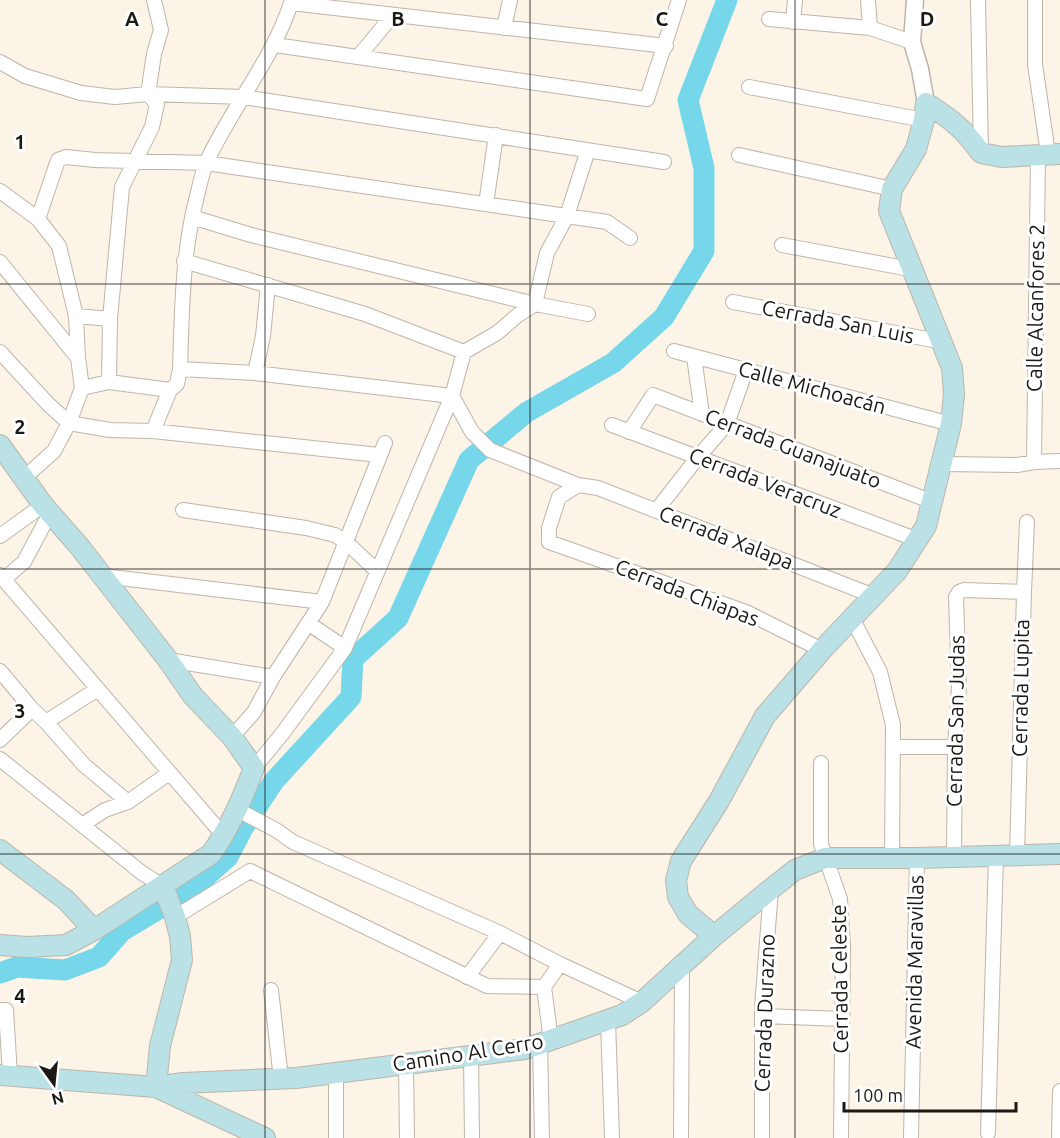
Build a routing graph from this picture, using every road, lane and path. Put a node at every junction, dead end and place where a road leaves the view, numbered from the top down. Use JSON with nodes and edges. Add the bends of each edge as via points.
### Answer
{"nodes":[{"id":1,"x":154,"y":0,"type":"edge"},
{"id":2,"x":510,"y":0,"type":"edge"},
{"id":3,"x":679,"y":0,"type":"edge"},
{"id":4,"x":795,"y":0,"type":"edge"},
{"id":5,"x":868,"y":0,"type":"edge"},
{"id":6,"x":915,"y":0,"type":"edge"},
{"id":7,"x":978,"y":0,"type":"edge"},
{"id":8,"x":1035,"y":0,"type":"edge"},
{"id":9,"x":292,"y":2,"type":"edge"},
{"id":10,"x":393,"y":15,"type":"junction"},
{"id":11,"x":769,"y":19,"type":"dead end"},
{"id":12,"x":792,"y":22,"type":"junction"},
{"id":13,"x":504,"y":28,"type":"junction"},
{"id":14,"x":870,"y":28,"type":"junction"},
{"id":15,"x":912,"y":42,"type":"junction"},
{"id":16,"x":275,"y":45,"type":"junction"},
{"id":17,"x":666,"y":46,"type":"junction"},
{"id":18,"x":358,"y":57,"type":"junction"},
{"id":19,"x":0,"y":62,"type":"edge"},
{"id":20,"x":749,"y":87,"type":"dead end"},
{"id":21,"x":148,"y":94,"type":"junction"},
{"id":22,"x":244,"y":97,"type":"junction"},
{"id":23,"x":925,"y":111,"type":"junction"},
{"id":24,"x":496,"y":135,"type":"junction"},
{"id":25,"x":588,"y":150,"type":"junction"},
{"id":26,"x":981,"y":153,"type":"junction"},
{"id":27,"x":1049,"y":154,"type":"edge"},
{"id":28,"x":740,"y":155,"type":"dead end"},
{"id":29,"x":134,"y":162,"type":"junction"},
{"id":30,"x":664,"y":162,"type":"dead end"},
{"id":31,"x":206,"y":163,"type":"junction"},
{"id":32,"x":892,"y":189,"type":"junction"},
{"id":33,"x":0,"y":191,"type":"edge"},
{"id":34,"x":486,"y":204,"type":"junction"},
{"id":35,"x":567,"y":216,"type":"junction"},
{"id":36,"x":192,"y":217,"type":"junction"},
{"id":37,"x":38,"y":219,"type":"junction"},
{"id":38,"x":630,"y":238,"type":"dead end"},
{"id":39,"x":782,"y":245,"type":"dead end"},
{"id":40,"x":184,"y":261,"type":"junction"},
{"id":41,"x":0,"y":262,"type":"edge"},
{"id":42,"x":915,"y":270,"type":"junction"},
{"id":43,"x":268,"y":285,"type":"junction"},
{"id":44,"x":733,"y":302,"type":"dead end"},
{"id":45,"x":535,"y":304,"type":"junction"},
{"id":46,"x":588,"y":314,"type":"dead end"},
{"id":47,"x":76,"y":316,"type":"junction"},
{"id":48,"x":110,"y":320,"type":"junction"},
{"id":49,"x":943,"y":342,"type":"junction"},
{"id":50,"x":674,"y":351,"type":"dead end"},
{"id":51,"x":0,"y":352,"type":"edge"},
{"id":52,"x":464,"y":352,"type":"junction"},
{"id":53,"x":694,"y":357,"type":"junction"},
{"id":54,"x":78,"y":358,"type":"junction"},
{"id":55,"x":180,"y":369,"type":"junction"},
{"id":56,"x":746,"y":370,"type":"junction"},
{"id":57,"x":255,"y":373,"type":"junction"},
{"id":58,"x":109,"y":382,"type":"junction"},
{"id":59,"x":82,"y":388,"type":"junction"},
{"id":60,"x":170,"y":390,"type":"junction"},
{"id":61,"x":452,"y":396,"type":"junction"},
{"id":62,"x":702,"y":414,"type":"junction"},
{"id":63,"x":69,"y":423,"type":"junction"},
{"id":64,"x":727,"y":424,"type":"junction"},
{"id":65,"x":951,"y":424,"type":"junction"},
{"id":66,"x":612,"y":425,"type":"dead end"},
{"id":67,"x":153,"y":431,"type":"junction"},
{"id":68,"x":629,"y":432,"type":"junction"},
{"id":69,"x":0,"y":445,"type":"edge"},
{"id":70,"x":698,"y":457,"type":"junction"},
{"id":71,"x":1060,"y":461,"type":"edge"},
{"id":72,"x":1034,"y":462,"type":"junction"},
{"id":73,"x":942,"y":464,"type":"junction"},
{"id":74,"x":24,"y":478,"type":"junction"},
{"id":75,"x":578,"y":485,"type":"junction"},
{"id":76,"x":933,"y":502,"type":"junction"},
{"id":77,"x":47,"y":509,"type":"junction"},
{"id":78,"x":183,"y":510,"type":"dead end"},
{"id":79,"x":656,"y":511,"type":"junction"},
{"id":80,"x":1028,"y":522,"type":"dead end"},
{"id":81,"x":0,"y":536,"type":"edge"},
{"id":82,"x":918,"y":540,"type":"junction"},
{"id":83,"x":346,"y":542,"type":"junction"},
{"id":84,"x":377,"y":571,"type":"junction"},
{"id":85,"x":102,"y":576,"type":"junction"},
{"id":86,"x":1,"y":578,"type":"edge"},
{"id":87,"x":1024,"y":592,"type":"junction"},
{"id":88,"x":874,"y":596,"type":"junction"},
{"id":89,"x":322,"y":602,"type":"junction"},
{"id":90,"x":852,"y":618,"type":"junction"},
{"id":91,"x":308,"y":623,"type":"junction"},
{"id":92,"x":345,"y":648,"type":"junction"},
{"id":93,"x":822,"y":650,"type":"junction"},
{"id":94,"x":168,"y":660,"type":"junction"},
{"id":95,"x":0,"y":671,"type":"edge"},
{"id":96,"x":273,"y":677,"type":"junction"},
{"id":97,"x":96,"y":690,"type":"junction"},
{"id":98,"x":32,"y":709,"type":"junction"},
{"id":99,"x":46,"y":722,"type":"junction"},
{"id":100,"x":232,"y":737,"type":"junction"},
{"id":101,"x":0,"y":740,"type":"edge"},
{"id":102,"x":893,"y":747,"type":"junction"},
{"id":103,"x":955,"y":747,"type":"junction"},
{"id":104,"x":0,"y":759,"type":"edge"},
{"id":105,"x":821,"y":763,"type":"dead end"},
{"id":106,"x":254,"y":768,"type":"junction"},
{"id":107,"x":169,"y":773,"type":"junction"},
{"id":108,"x":128,"y":802,"type":"junction"},
{"id":109,"x":238,"y":810,"type":"junction"},
{"id":110,"x":82,"y":825,"type":"junction"},
{"id":111,"x":224,"y":836,"type":"junction"},
{"id":112,"x":0,"y":850,"type":"edge"},
{"id":113,"x":1060,"y":854,"type":"edge"},
{"id":114,"x":996,"y":855,"type":"junction"},
{"id":115,"x":1017,"y":855,"type":"junction"},
{"id":116,"x":954,"y":856,"type":"junction"},
{"id":117,"x":825,"y":858,"type":"junction"},
{"id":118,"x":892,"y":858,"type":"junction"},
{"id":119,"x":917,"y":858,"type":"junction"},
{"id":120,"x":163,"y":886,"type":"junction"},
{"id":121,"x":771,"y":889,"type":"junction"},
{"id":122,"x":175,"y":917,"type":"junction"},
{"id":123,"x":94,"y":930,"type":"junction"},
{"id":124,"x":500,"y":933,"type":"junction"},
{"id":125,"x":714,"y":936,"type":"junction"},
{"id":126,"x":2,"y":943,"type":"edge"},
{"id":127,"x":560,"y":964,"type":"junction"},
{"id":128,"x":682,"y":966,"type":"junction"},
{"id":129,"x":467,"y":977,"type":"junction"},
{"id":130,"x":544,"y":987,"type":"junction"},
{"id":131,"x":271,"y":990,"type":"dead end"},
{"id":132,"x":642,"y":1002,"type":"junction"},
{"id":133,"x":0,"y":1010,"type":"edge"},
{"id":134,"x":763,"y":1016,"type":"junction"},
{"id":135,"x":842,"y":1019,"type":"junction"},
{"id":136,"x":608,"y":1021,"type":"junction"},
{"id":137,"x":546,"y":1042,"type":"junction"},
{"id":138,"x":471,"y":1056,"type":"junction"},
{"id":139,"x":406,"y":1064,"type":"junction"},
{"id":140,"x":336,"y":1073,"type":"junction"},
{"id":141,"x":5,"y":1075,"type":"edge"},
{"id":142,"x":281,"y":1078,"type":"junction"},
{"id":143,"x":156,"y":1088,"type":"junction"},
{"id":144,"x":1060,"y":1091,"type":"edge"},
{"id":145,"x":988,"y":1133,"type":"dead end"},
{"id":146,"x":265,"y":1138,"type":"edge"},
{"id":147,"x":336,"y":1138,"type":"edge"},
{"id":148,"x":407,"y":1138,"type":"edge"},
{"id":149,"x":472,"y":1138,"type":"edge"},
{"id":150,"x":542,"y":1138,"type":"edge"},
{"id":151,"x":612,"y":1138,"type":"edge"},
{"id":152,"x":681,"y":1138,"type":"edge"},
{"id":153,"x":762,"y":1138,"type":"edge"},
{"id":154,"x":842,"y":1138,"type":"edge"},
{"id":155,"x":911,"y":1138,"type":"edge"},
{"id":156,"x":1059,"y":1138,"type":"edge"}],
"edges":[{"from":1,"to":21,"type":"street","via":[[161,30]]},
{"from":2,"to":13,"type":"street"},
{"from":3,"to":17,"type":"street"},
{"from":4,"to":12,"type":"street"},
{"from":5,"to":14,"type":"street"},
{"from":6,"to":15,"type":"street"},
{"from":7,"to":26,"type":"street"},
{"from":8,"to":27,"type":"street","name":"Calle Alcanfores 2","via":[[1035,64]]},
{"from":9,"to":10,"type":"street"},
{"from":9,"to":16,"type":"street"},
{"from":10,"to":13,"type":"street"},
{"from":10,"to":18,"type":"street"},
{"from":11,"to":12,"type":"street"},
{"from":12,"to":14,"type":"street"},
{"from":13,"to":17,"type":"street"},
{"from":14,"to":15,"type":"street"},
{"from":15,"to":23,"type":"street"},
{"from":16,"to":18,"type":"street"},
{"from":16,"to":22,"type":"street"},
{"from":17,"to":18,"type":"street","via":[[647,99]]},
{"from":19,"to":21,"type":"street","via":[[25,76],[81,93],[115,97]]},
{"from":20,"to":23,"type":"street"},
{"from":21,"to":22,"type":"street"},
{"from":21,"to":29,"type":"street","via":[[157,104],[156,113]]},
{"from":22,"to":24,"type":"street"},
{"from":22,"to":31,"type":"street"},
{"from":23,"to":26,"type":"main road","via":[[946,116],[966,132]]},
{"from":23,"to":32,"type":"main road","via":[[916,148]]},
{"from":24,"to":25,"type":"street"},
{"from":24,"to":34,"type":"street"},
{"from":25,"to":30,"type":"street"},
{"from":25,"to":35,"type":"street"},
{"from":26,"to":27,"type":"main road","via":[[1002,157]]},
{"from":27,"to":72,"type":"street","name":"Calle Alcanfores 2"},
{"from":28,"to":32,"type":"street"},
{"from":29,"to":31,"type":"street"},
{"from":29,"to":37,"type":"street","via":[[66,157],[58,160]]},
{"from":29,"to":48,"type":"street","via":[[122,187]]},
{"from":31,"to":34,"type":"street"},
{"from":31,"to":36,"type":"street"},
{"from":32,"to":42,"type":"main road","via":[[889,211]]},
{"from":33,"to":37,"type":"street"},
{"from":34,"to":35,"type":"street"},
{"from":35,"to":38,"type":"street","via":[[607,222]]},
{"from":35,"to":45,"type":"street","via":[[547,253]]},
{"from":36,"to":40,"type":"street"},
{"from":36,"to":45,"type":"street","via":[[242,233]]},
{"from":37,"to":47,"type":"street","via":[[59,246]]},
{"from":39,"to":42,"type":"street"},
{"from":40,"to":43,"type":"street"},
{"from":40,"to":55,"type":"street"},
{"from":41,"to":54,"type":"street"},
{"from":42,"to":49,"type":"main road"},
{"from":43,"to":52,"type":"street","via":[[365,314]]},
{"from":43,"to":57,"type":"street"},
{"from":44,"to":49,"type":"street","name":"Cerrada San Luis"},
{"from":45,"to":46,"type":"street"},
{"from":45,"to":52,"type":"street"},
{"from":47,"to":48,"type":"street"},
{"from":47,"to":54,"type":"street"},
{"from":48,"to":58,"type":"street"},
{"from":49,"to":65,"type":"main road","via":[[952,368]]},
{"from":50,"to":53,"type":"street","name":"Calle Michoacán"},
{"from":51,"to":63,"type":"street"},
{"from":52,"to":61,"type":"street"},
{"from":53,"to":56,"type":"street","name":"Calle Michoacán"},
{"from":53,"to":62,"type":"street"},
{"from":54,"to":59,"type":"street"},
{"from":55,"to":57,"type":"street"},
{"from":55,"to":60,"type":"street","via":[[177,384]]},
{"from":56,"to":64,"type":"street"},
{"from":56,"to":65,"type":"street","name":"Calle Michoacán"},
{"from":57,"to":61,"type":"street"},
{"from":58,"to":59,"type":"street"},
{"from":58,"to":60,"type":"street"},
{"from":59,"to":63,"type":"street"},
{"from":60,"to":67,"type":"street"},
{"from":61,"to":75,"type":"street","name":"Cerrada Xalapa","via":[[472,432],[490,450]]},
{"from":61,"to":84,"type":"street"},
{"from":62,"to":64,"type":"street","name":"Cerrada Guanajuato"},
{"from":62,"to":68,"type":"street","name":"Cerrada Guanajuato","via":[[653,395]]},
{"from":63,"to":67,"type":"street","via":[[110,430]]},
{"from":63,"to":74,"type":"street","via":[[54,451]]},
{"from":64,"to":70,"type":"street"},
{"from":64,"to":76,"type":"street","name":"Cerrada Guanajuato"},
{"from":65,"to":73,"type":"main road"},
{"from":66,"to":68,"type":"street","name":"Cerrada Veracruz"},
{"from":67,"to":83,"type":"street","via":[[382,449]]},
{"from":68,"to":70,"type":"street","name":"Cerrada Veracruz"},
{"from":69,"to":74,"type":"main road"},
{"from":70,"to":79,"type":"street"},
{"from":70,"to":82,"type":"street","name":"Cerrada Veracruz"},
{"from":71,"to":72,"type":"street"},
{"from":72,"to":73,"type":"street"},
{"from":73,"to":76,"type":"main road"},
{"from":74,"to":77,"type":"main road"},
{"from":75,"to":79,"type":"street","name":"Cerrada Xalapa","via":[[598,488]]},
{"from":75,"to":93,"type":"street","name":"Cerrada Chiapas","via":[[559,497],[549,528],[549,542],[746,612]]},
{"from":76,"to":82,"type":"main road"},
{"from":77,"to":81,"type":"street"},
{"from":77,"to":85,"type":"main road"},
{"from":77,"to":86,"type":"street","via":[[24,562]]},
{"from":78,"to":83,"type":"street","via":[[306,528]]},
{"from":79,"to":88,"type":"street","name":"Cerrada Xalapa"},
{"from":80,"to":87,"type":"street","name":"Cerrada Lupita"},
{"from":82,"to":88,"type":"main road"},
{"from":83,"to":84,"type":"street"},
{"from":83,"to":89,"type":"street"},
{"from":84,"to":92,"type":"street"},
{"from":85,"to":89,"type":"street"},
{"from":85,"to":94,"type":"main road"},
{"from":86,"to":97,"type":"street"},
{"from":87,"to":103,"type":"street","name":"Cerrada San Judas","via":[[964,590],[956,597],[959,687]]},
{"from":87,"to":115,"type":"street","name":"Cerrada Lupita"},
{"from":88,"to":90,"type":"main road"},
{"from":89,"to":91,"type":"street"},
{"from":90,"to":93,"type":"main road"},
{"from":90,"to":102,"type":"street","via":[[880,672],[893,725]]},
{"from":91,"to":92,"type":"street"},
{"from":91,"to":96,"type":"street"},
{"from":92,"to":106,"type":"street"},
{"from":93,"to":125,"type":"main road","via":[[765,716],[681,861],[676,880],[678,897],[688,914]]},
{"from":94,"to":96,"type":"street"},
{"from":94,"to":100,"type":"main road","via":[[194,696]]},
{"from":95,"to":98,"type":"street"},
{"from":96,"to":100,"type":"street","via":[[254,712]]},
{"from":97,"to":99,"type":"street"},
{"from":97,"to":107,"type":"street"},
{"from":98,"to":99,"type":"street"},
{"from":98,"to":101,"type":"street"},
{"from":99,"to":108,"type":"street","via":[[84,765]]},
{"from":100,"to":106,"type":"main road"},
{"from":102,"to":103,"type":"street"},
{"from":102,"to":118,"type":"street"},
{"from":103,"to":116,"type":"street","name":"Cerrada San Judas"},
{"from":104,"to":110,"type":"street"},
{"from":105,"to":117,"type":"street","name":"Cerrada Celeste","via":[[821,844]]},
{"from":106,"to":109,"type":"main road"},
{"from":107,"to":108,"type":"street"},
{"from":107,"to":111,"type":"street"},
{"from":108,"to":110,"type":"street","via":[[105,810]]},
{"from":109,"to":111,"type":"main road"},
{"from":109,"to":124,"type":"street","via":[[293,842]]},
{"from":110,"to":120,"type":"street"},
{"from":111,"to":120,"type":"main road","via":[[211,854]]},
{"from":112,"to":123,"type":"main road","via":[[66,900]]},
{"from":113,"to":115,"type":"main road"},
{"from":114,"to":115,"type":"main road"},
{"from":114,"to":116,"type":"main road"},
{"from":114,"to":145,"type":"street"},
{"from":116,"to":119,"type":"main road"},
{"from":117,"to":118,"type":"main road"},
{"from":117,"to":121,"type":"main road","name":"Camino Al Cerro","via":[[795,870]]},
{"from":117,"to":135,"type":"street","name":"Cerrada Celeste","via":[[840,899]]},
{"from":118,"to":119,"type":"main road"},
{"from":119,"to":155,"type":"street","name":"Avenida Maravillas"},
{"from":120,"to":122,"type":"main road"},
{"from":120,"to":123,"type":"main road"},
{"from":121,"to":125,"type":"main road","name":"Camino Al Cerro"},
{"from":121,"to":134,"type":"street","name":"Cerrada Durazno"},
{"from":122,"to":129,"type":"street","via":[[250,871]]},
{"from":122,"to":143,"type":"main road","via":[[182,960],[160,1046]]},
{"from":123,"to":126,"type":"main road","via":[[66,945],[28,947]]},
{"from":124,"to":127,"type":"street"},
{"from":124,"to":129,"type":"street"},
{"from":125,"to":128,"type":"main road","name":"Camino Al Cerro"},
{"from":127,"to":130,"type":"street"},
{"from":127,"to":132,"type":"street"},
{"from":128,"to":132,"type":"main road","name":"Camino Al Cerro"},
{"from":128,"to":152,"type":"street"},
{"from":129,"to":130,"type":"street","via":[[487,986]]},
{"from":130,"to":137,"type":"street"},
{"from":131,"to":142,"type":"street"},
{"from":132,"to":136,"type":"main road","name":"Camino Al Cerro"},
{"from":133,"to":141,"type":"street","via":[[6,1010]]},
{"from":134,"to":135,"type":"street"},
{"from":134,"to":153,"type":"street","name":"Cerrada Durazno"},
{"from":135,"to":154,"type":"street","name":"Cerrada Celeste"},
{"from":136,"to":137,"type":"main road","name":"Camino Al Cerro"},
{"from":136,"to":151,"type":"street"},
{"from":137,"to":138,"type":"main road","name":"Camino Al Cerro","via":[[525,1049]]},
{"from":137,"to":150,"type":"street"},
{"from":138,"to":139,"type":"main road","name":"Camino Al Cerro"},
{"from":138,"to":149,"type":"street"},
{"from":139,"to":140,"type":"main road","name":"Camino Al Cerro"},
{"from":139,"to":148,"type":"street"},
{"from":140,"to":142,"type":"main road","name":"Camino Al Cerro"},
{"from":140,"to":147,"type":"street"},
{"from":141,"to":143,"type":"main road"},
{"from":142,"to":143,"type":"main road","name":"Camino Al Cerro"},
{"from":143,"to":146,"type":"main road"},
{"from":144,"to":156,"type":"street"}]}
